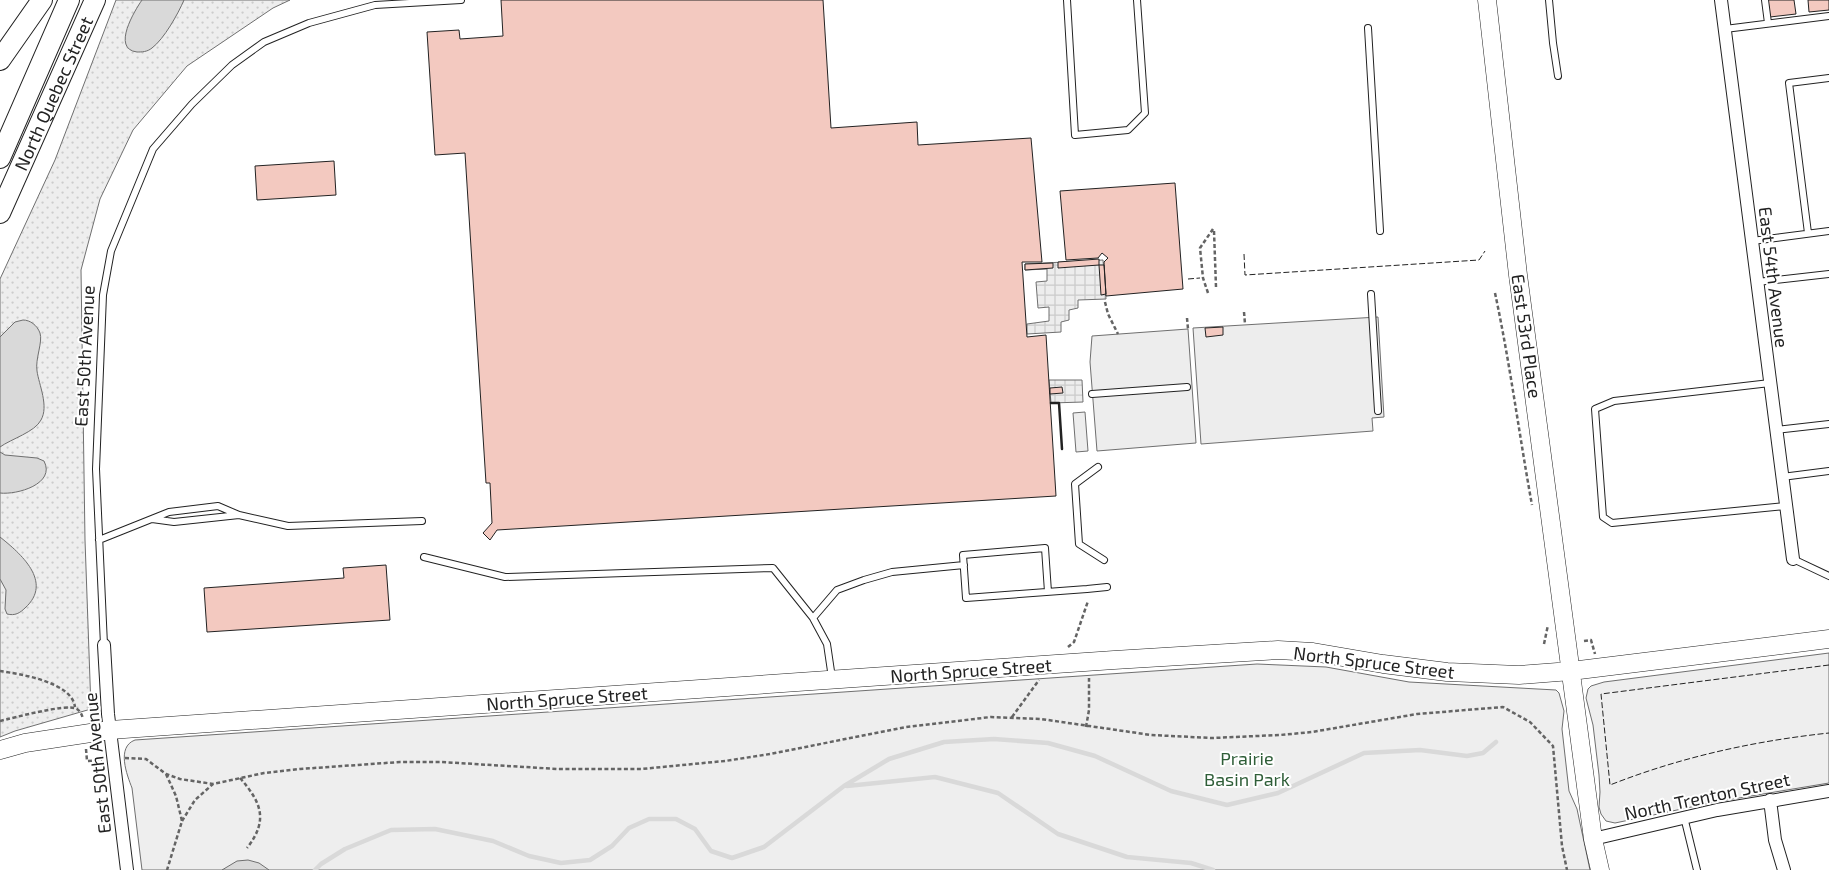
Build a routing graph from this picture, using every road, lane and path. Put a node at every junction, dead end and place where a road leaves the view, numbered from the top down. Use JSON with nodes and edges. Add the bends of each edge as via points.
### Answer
{"nodes":[{"id":1,"x":42,"y":0,"type":"edge"},
{"id":2,"x":69,"y":0,"type":"edge"},
{"id":3,"x":95,"y":0,"type":"edge"},
{"id":4,"x":461,"y":0,"type":"edge"},
{"id":5,"x":1067,"y":0,"type":"edge"},
{"id":6,"x":1137,"y":0,"type":"edge"},
{"id":7,"x":1487,"y":0,"type":"edge"},
{"id":8,"x":1549,"y":0,"type":"edge"},
{"id":9,"x":1721,"y":0,"type":"edge"},
{"id":10,"x":1764,"y":0,"type":"edge"},
{"id":11,"x":1829,"y":16,"type":"edge"},
{"id":12,"x":1768,"y":23,"type":"junction"},
{"id":13,"x":1368,"y":28,"type":"dead end"},
{"id":14,"x":1725,"y":29,"type":"junction"},
{"id":15,"x":0,"y":60,"type":"edge"},
{"id":16,"x":1558,"y":76,"type":"dead end"},
{"id":17,"x":1829,"y":78,"type":"edge"},
{"id":18,"x":0,"y":158,"type":"edge"},
{"id":19,"x":0,"y":213,"type":"edge"},
{"id":20,"x":1380,"y":230,"type":"dead end"},
{"id":21,"x":1829,"y":231,"type":"edge"},
{"id":22,"x":1808,"y":233,"type":"junction"},
{"id":23,"x":1752,"y":241,"type":"junction"},
{"id":24,"x":1829,"y":274,"type":"edge"},
{"id":25,"x":1757,"y":282,"type":"junction"},
{"id":26,"x":1216,"y":287,"type":"dead end"},
{"id":27,"x":1495,"y":292,"type":"dead end"},
{"id":28,"x":1208,"y":293,"type":"dead end"},
{"id":29,"x":1371,"y":294,"type":"dead end"},
{"id":30,"x":1104,"y":302,"type":"dead end"},
{"id":31,"x":1244,"y":312,"type":"dead end"},
{"id":32,"x":1187,"y":318,"type":"dead end"},
{"id":33,"x":1245,"y":324,"type":"dead end"},
{"id":34,"x":1188,"y":329,"type":"dead end"},
{"id":35,"x":1118,"y":334,"type":"dead end"},
{"id":36,"x":1770,"y":383,"type":"junction"},
{"id":37,"x":1187,"y":387,"type":"dead end"},
{"id":38,"x":1092,"y":394,"type":"dead end"},
{"id":39,"x":1378,"y":410,"type":"dead end"},
{"id":40,"x":1829,"y":424,"type":"edge"},
{"id":41,"x":1776,"y":430,"type":"junction"},
{"id":42,"x":1098,"y":467,"type":"dead end"},
{"id":43,"x":1829,"y":471,"type":"edge"},
{"id":44,"x":1782,"y":477,"type":"junction"},
{"id":45,"x":1786,"y":506,"type":"junction"},
{"id":46,"x":1532,"y":510,"type":"dead end"},
{"id":47,"x":239,"y":515,"type":"junction"},
{"id":48,"x":148,"y":519,"type":"junction"},
{"id":49,"x":422,"y":521,"type":"dead end"},
{"id":50,"x":99,"y":540,"type":"junction"},
{"id":51,"x":424,"y":557,"type":"dead end"},
{"id":52,"x":1793,"y":559,"type":"joint"},
{"id":53,"x":1104,"y":560,"type":"dead end"},
{"id":54,"x":964,"y":565,"type":"junction"},
{"id":55,"x":1829,"y":576,"type":"edge"},
{"id":56,"x":1107,"y":587,"type":"dead end"},
{"id":57,"x":1048,"y":592,"type":"junction"},
{"id":58,"x":1088,"y":601,"type":"dead end"},
{"id":59,"x":813,"y":618,"type":"junction"},
{"id":60,"x":1547,"y":618,"type":"dead end"},
{"id":61,"x":1829,"y":639,"type":"edge"},
{"id":62,"x":1584,"y":641,"type":"dead end"},
{"id":63,"x":1544,"y":644,"type":"dead end"},
{"id":64,"x":104,"y":645,"type":"joint"},
{"id":65,"x":1067,"y":648,"type":"dead end"},
{"id":66,"x":1596,"y":657,"type":"dead end"},
{"id":67,"x":1572,"y":671,"type":"junction"},
{"id":68,"x":0,"y":672,"type":"edge"},
{"id":69,"x":1090,"y":676,"type":"dead end"},
{"id":70,"x":1040,"y":679,"type":"dead end"},
{"id":71,"x":832,"y":680,"type":"junction"},
{"id":72,"x":75,"y":708,"type":"junction"},
{"id":73,"x":82,"y":714,"type":"dead end"},
{"id":74,"x":1012,"y":717,"type":"junction"},
{"id":75,"x":0,"y":722,"type":"edge"},
{"id":76,"x":1086,"y":727,"type":"junction"},
{"id":77,"x":110,"y":730,"type":"junction"},
{"id":78,"x":0,"y":750,"type":"edge"},
{"id":79,"x":86,"y":755,"type":"dead end"},
{"id":80,"x":126,"y":758,"type":"dead end"},
{"id":81,"x":93,"y":760,"type":"dead end"},
{"id":82,"x":166,"y":774,"type":"junction"},
{"id":83,"x":240,"y":778,"type":"junction"},
{"id":84,"x":212,"y":784,"type":"junction"},
{"id":85,"x":1829,"y":791,"type":"edge"},
{"id":86,"x":1770,"y":800,"type":"junction"},
{"id":87,"x":1684,"y":817,"type":"junction"},
{"id":88,"x":182,"y":821,"type":"junction"},
{"id":89,"x":1593,"y":839,"type":"junction"},
{"id":90,"x":247,"y":848,"type":"dead end"},
{"id":91,"x":127,"y":870,"type":"edge"},
{"id":92,"x":167,"y":870,"type":"edge"},
{"id":93,"x":1567,"y":870,"type":"edge"},
{"id":94,"x":1600,"y":870,"type":"edge"},
{"id":95,"x":1697,"y":870,"type":"edge"},
{"id":96,"x":1784,"y":870,"type":"edge"}],
"edges":[{"from":1,"to":15,"type":"main road"},
{"from":2,"to":18,"type":"main road"},
{"from":3,"to":19,"type":"main road","name":"North Quebec Street"},
{"from":4,"to":50,"type":"lane","name":"East 50th Avenue","via":[[374,6],[309,23],[264,42],[232,64],[153,149],[112,250],[103,295],[96,469]]},
{"from":5,"to":6,"type":"lane","via":[[1075,135],[1128,130],[1145,113]]},
{"from":7,"to":67,"type":"street","name":"East 53rd Place","via":[[1518,275]]},
{"from":8,"to":16,"type":"lane"},
{"from":9,"to":14,"type":"street","name":"East 54th Avenue"},
{"from":10,"to":12,"type":"lane"},
{"from":11,"to":12,"type":"lane"},
{"from":12,"to":14,"type":"lane"},
{"from":13,"to":20,"type":"lane"},
{"from":14,"to":23,"type":"street","name":"East 54th Avenue"},
{"from":17,"to":22,"type":"lane","via":[[1789,83]]},
{"from":21,"to":22,"type":"lane"},
{"from":22,"to":23,"type":"lane"},
{"from":23,"to":25,"type":"street","name":"East 54th Avenue"},
{"from":24,"to":25,"type":"lane"},
{"from":25,"to":36,"type":"street","name":"East 54th Avenue"},
{"from":26,"to":28,"type":"path","via":[[1214,229],[1200,248]]},
{"from":27,"to":46,"type":"path","via":[[1510,364]]},
{"from":29,"to":39,"type":"lane"},
{"from":30,"to":35,"type":"path"},
{"from":31,"to":33,"type":"path"},
{"from":32,"to":34,"type":"path"},
{"from":36,"to":41,"type":"street","name":"East 54th Avenue"},
{"from":36,"to":45,"type":"lane","via":[[1614,401],[1595,409],[1603,517],[1612,523]]},
{"from":37,"to":38,"type":"lane"},
{"from":40,"to":41,"type":"lane"},
{"from":41,"to":44,"type":"street","name":"East 54th Avenue"},
{"from":42,"to":53,"type":"lane","via":[[1075,484],[1076,504],[1079,544]]},
{"from":43,"to":44,"type":"lane"},
{"from":44,"to":45,"type":"street","name":"East 54th Avenue"},
{"from":45,"to":52,"type":"street","name":"East 54th Avenue"},
{"from":47,"to":48,"type":"lane","via":[[174,522]]},
{"from":47,"to":48,"type":"lane","via":[[218,506],[168,512]]},
{"from":47,"to":49,"type":"lane","via":[[288,526]]},
{"from":48,"to":50,"type":"lane"},
{"from":50,"to":64,"type":"lane","name":"East 50th Avenue"},
{"from":51,"to":59,"type":"lane","via":[[505,577],[772,568]]},
{"from":52,"to":55,"type":"lane"},
{"from":54,"to":57,"type":"lane","via":[[966,598]]},
{"from":54,"to":57,"type":"lane","via":[[963,555],[1045,548]]},
{"from":54,"to":59,"type":"lane","via":[[892,572],[864,580],[838,590]]},
{"from":56,"to":57,"type":"lane"},
{"from":58,"to":65,"type":"path","via":[[1074,642]]},
{"from":59,"to":71,"type":"lane","via":[[827,644]]},
{"from":60,"to":63,"type":"path"},
{"from":61,"to":67,"type":"street","name":"North Spruce Street"},
{"from":62,"to":66,"type":"path","via":[[1591,640]]},
{"from":64,"to":77,"type":"street","name":"East 50th Avenue"},
{"from":67,"to":71,"type":"street","name":"North Spruce Street","via":[[1519,674],[1447,672],[1313,652],[1278,650]]},
{"from":67,"to":89,"type":"street","name":"East 53rd Place"},
{"from":68,"to":72,"type":"path","via":[[50,682],[73,700]]},
{"from":69,"to":76,"type":"path"},
{"from":70,"to":74,"type":"path"},
{"from":71,"to":77,"type":"street","name":"North Spruce Street"},
{"from":72,"to":73,"type":"path"},
{"from":72,"to":75,"type":"path"},
{"from":74,"to":76,"type":"path"},
{"from":74,"to":83,"type":"path","via":[[906,726],[770,754],[685,766],[598,770],[400,762],[316,767]]},
{"from":76,"to":93,"type":"path","via":[[1170,737],[1241,737],[1312,732],[1417,714],[1503,707],[1530,722],[1553,746]]},
{"from":77,"to":78,"type":"street","name":"North Spruce Street"},
{"from":77,"to":91,"type":"street","name":"East 50th Avenue"},
{"from":79,"to":81,"type":"path","via":[[87,761]]},
{"from":80,"to":82,"type":"path","via":[[146,759]]},
{"from":82,"to":84,"type":"path"},
{"from":82,"to":88,"type":"path"},
{"from":83,"to":84,"type":"path"},
{"from":83,"to":90,"type":"path","via":[[260,806],[260,825]]},
{"from":84,"to":88,"type":"path","via":[[195,800]]},
{"from":85,"to":86,"type":"street","name":"North Trenton Street"},
{"from":86,"to":87,"type":"street","name":"North Trenton Street"},
{"from":86,"to":96,"type":"street","via":[[1775,840]]},
{"from":87,"to":89,"type":"street","name":"North Trenton Street"},
{"from":87,"to":95,"type":"lane"},
{"from":88,"to":92,"type":"path"},
{"from":89,"to":94,"type":"street","name":"East 53rd Place"}]}
